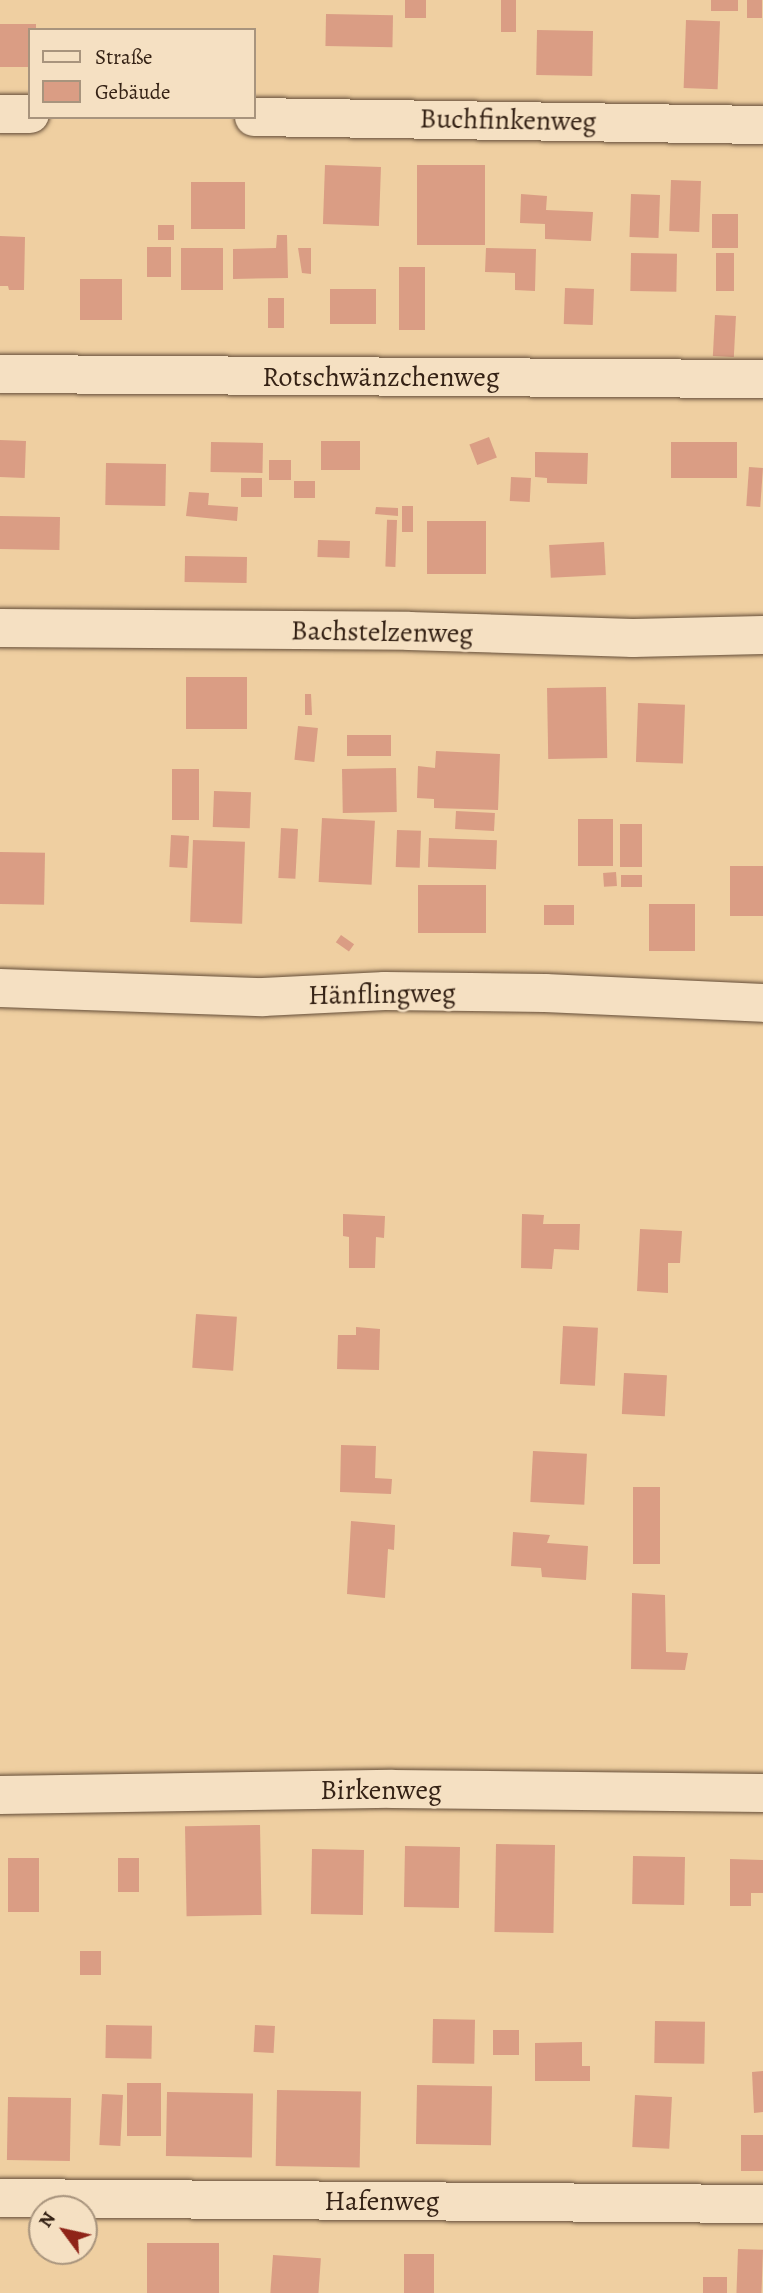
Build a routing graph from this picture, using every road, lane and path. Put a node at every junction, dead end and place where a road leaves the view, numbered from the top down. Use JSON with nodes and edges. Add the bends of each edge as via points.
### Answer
{"nodes":[{"id":1,"x":0,"y":114,"type":"edge"},
{"id":2,"x":28,"y":114,"type":"edge"},
{"id":3,"x":256,"y":117,"type":"edge"},
{"id":4,"x":763,"y":125,"type":"edge"},
{"id":5,"x":0,"y":374,"type":"edge"},
{"id":6,"x":763,"y":379,"type":"edge"},
{"id":7,"x":0,"y":628,"type":"edge"},
{"id":8,"x":763,"y":635,"type":"edge"},
{"id":9,"x":0,"y":988,"type":"edge"},
{"id":10,"x":763,"y":1003,"type":"edge"},
{"id":11,"x":763,"y":1793,"type":"edge"},
{"id":12,"x":0,"y":1795,"type":"edge"},
{"id":13,"x":0,"y":2198,"type":"edge"},
{"id":14,"x":763,"y":2204,"type":"edge"}],
"edges":[{"from":1,"to":2,"type":"street"},
{"from":3,"to":4,"type":"street","name":"Buchfinkenweg"},
{"from":5,"to":6,"type":"street","name":"Rotschwänzchenweg"},
{"from":7,"to":8,"type":"street","name":"Bachstelzenweg","via":[[633,638]]},
{"from":9,"to":10,"type":"street","name":"Hänflingweg","via":[[263,997],[385,990]]},
{"from":11,"to":12,"type":"street","name":"Birkenweg","via":[[392,1790]]},
{"from":13,"to":14,"type":"street","name":"Hafenweg"}]}
